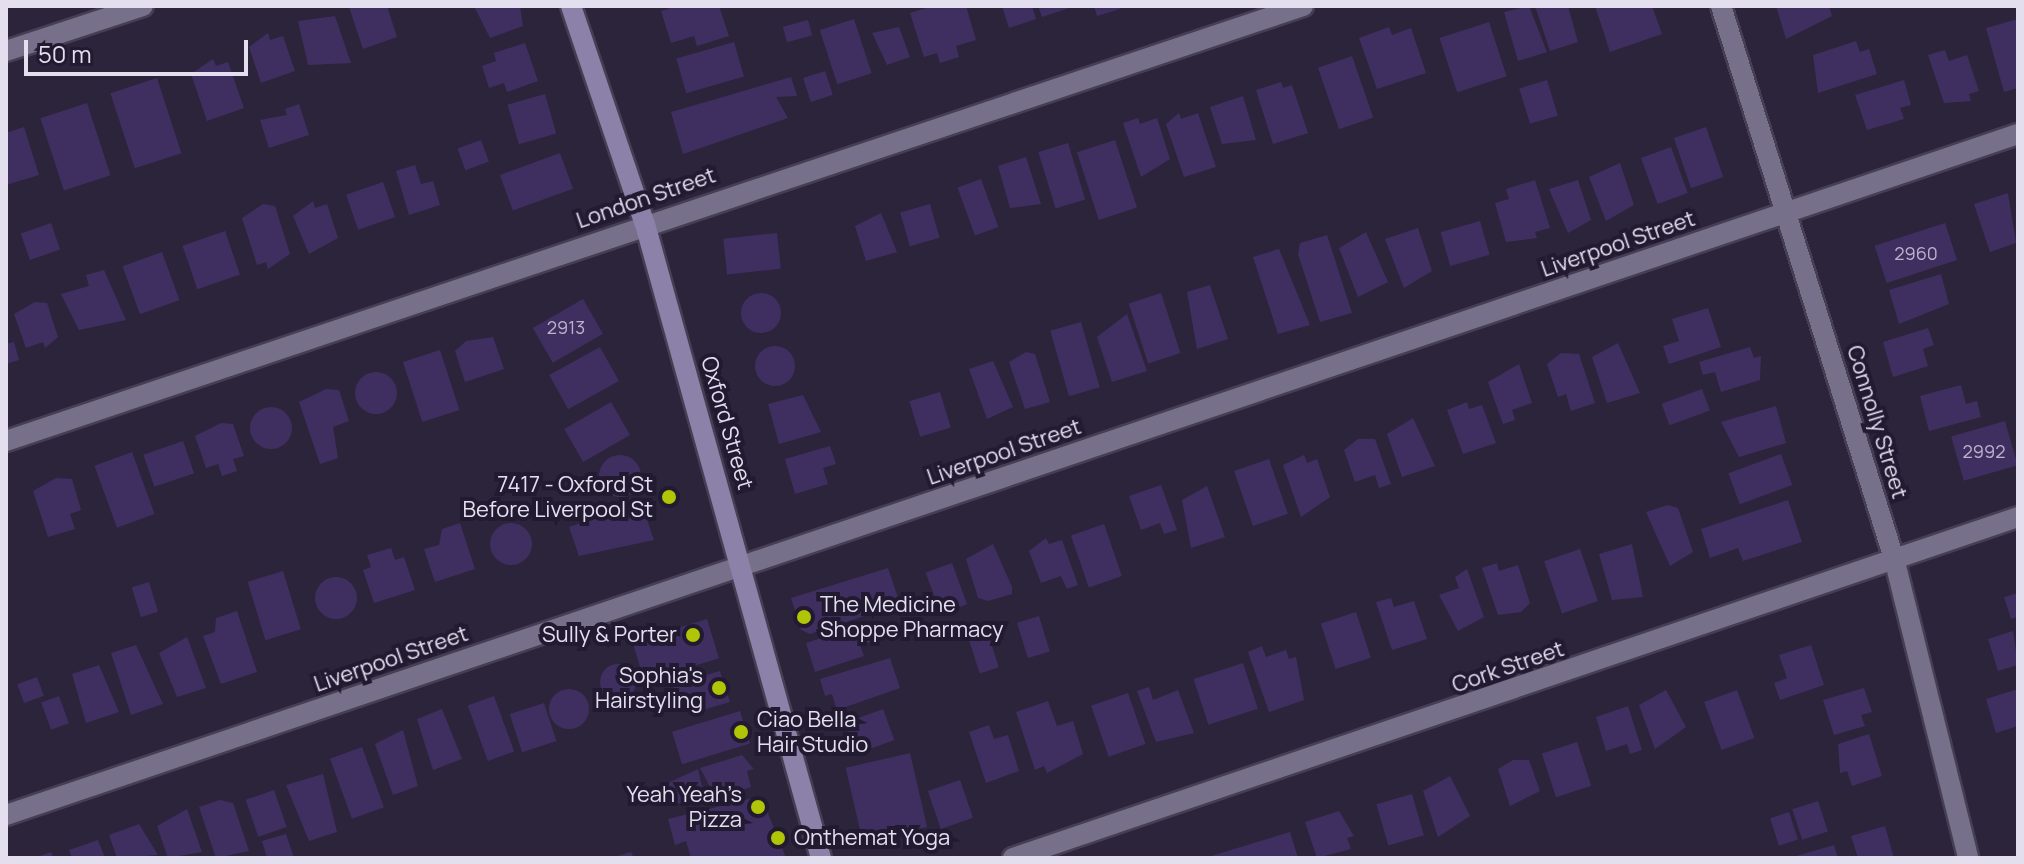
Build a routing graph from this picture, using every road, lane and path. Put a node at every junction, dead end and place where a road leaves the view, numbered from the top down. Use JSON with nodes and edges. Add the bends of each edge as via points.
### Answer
{"nodes":[{"id":1,"x":143,"y":6,"type":"edge"},
{"id":2,"x":571,"y":6,"type":"edge"},
{"id":3,"x":1303,"y":6,"type":"edge"},
{"id":4,"x":1721,"y":6,"type":"edge"},
{"id":5,"x":6,"y":51,"type":"edge"},
{"id":6,"x":2018,"y":134,"type":"edge"},
{"id":7,"x":1788,"y":213,"type":"junction"},
{"id":8,"x":645,"y":224,"type":"junction"},
{"id":9,"x":6,"y":441,"type":"edge"},
{"id":10,"x":2018,"y":517,"type":"edge"},
{"id":11,"x":1895,"y":562,"type":"junction"},
{"id":12,"x":743,"y":566,"type":"junction"},
{"id":13,"x":6,"y":815,"type":"edge"},
{"id":14,"x":821,"y":858,"type":"edge"},
{"id":15,"x":1013,"y":858,"type":"edge"},
{"id":16,"x":1968,"y":858,"type":"edge"}],
"edges":[{"from":1,"to":5,"type":"street"},
{"from":2,"to":8,"type":"main road","name":"Oxford Street"},
{"from":3,"to":8,"type":"street","name":"London Street"},
{"from":4,"to":7,"type":"street","name":"Connolly Street"},
{"from":6,"to":7,"type":"street","name":"Liverpool Street"},
{"from":7,"to":11,"type":"street","name":"Connolly Street"},
{"from":7,"to":12,"type":"street","name":"Liverpool Street"},
{"from":8,"to":9,"type":"street","name":"London Street"},
{"from":8,"to":12,"type":"main road","name":"Oxford Street"},
{"from":10,"to":11,"type":"street","name":"Cork Street"},
{"from":11,"to":15,"type":"street","name":"Cork Street"},
{"from":11,"to":16,"type":"street","name":"Connolly Street"},
{"from":12,"to":13,"type":"street","name":"Liverpool Street"},
{"from":12,"to":14,"type":"main road","name":"Oxford Street"}]}
